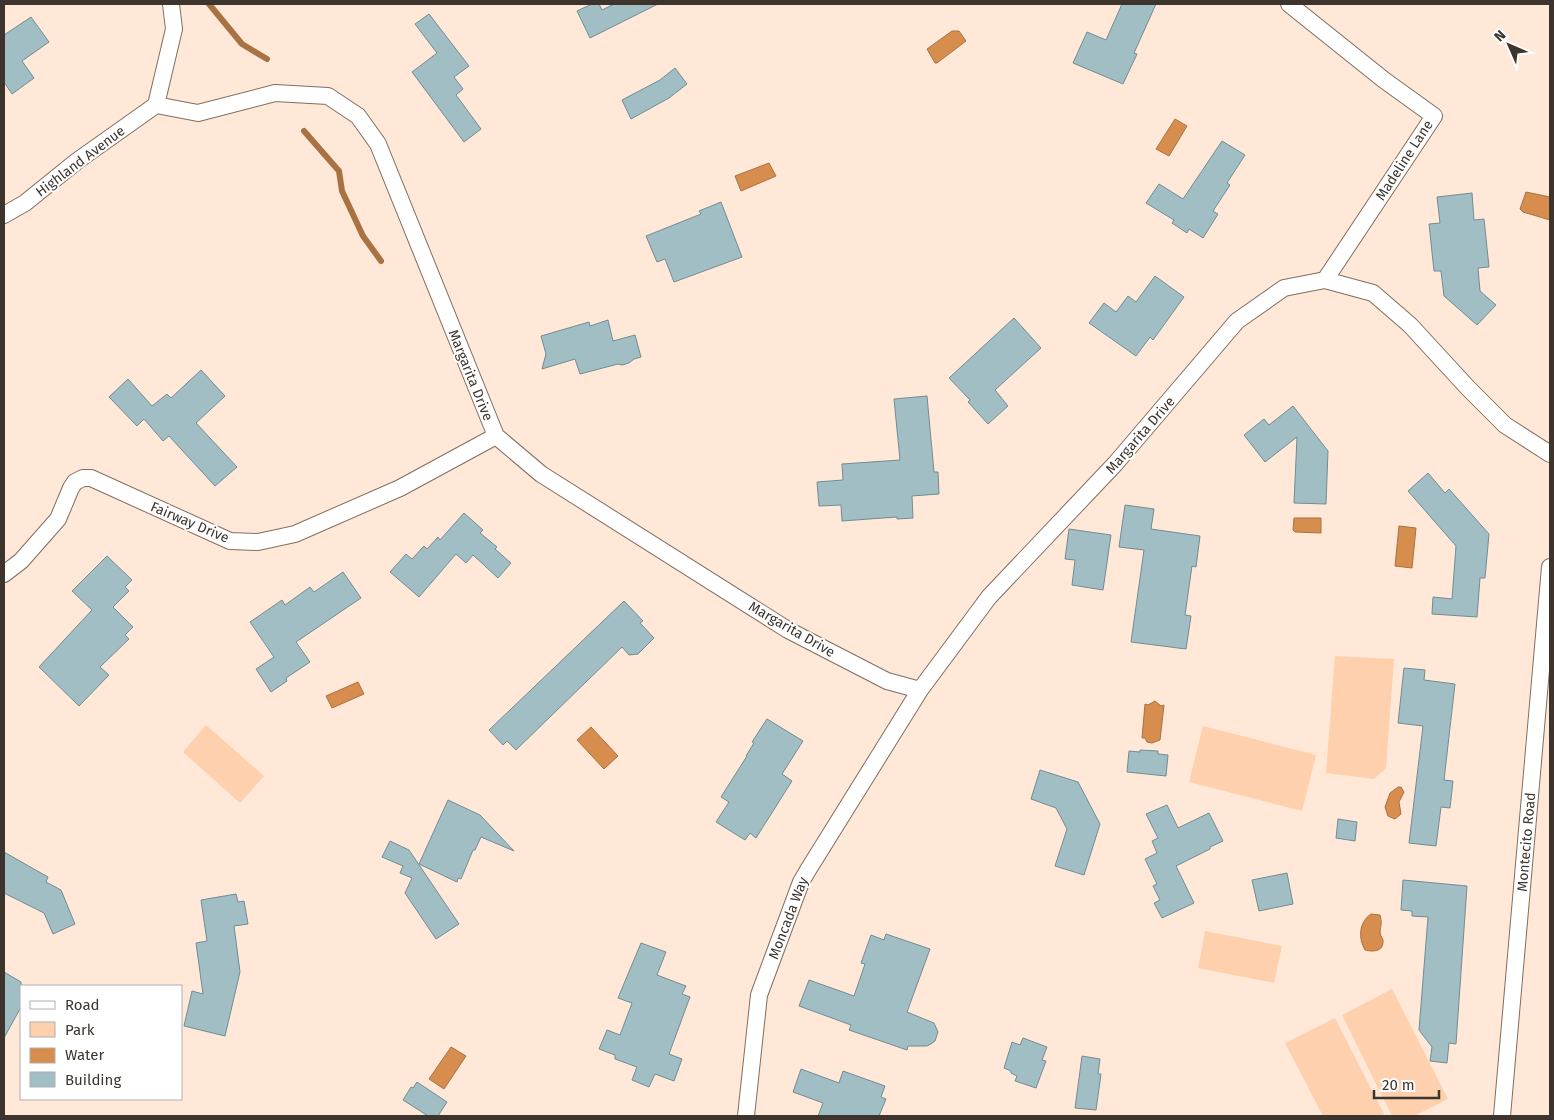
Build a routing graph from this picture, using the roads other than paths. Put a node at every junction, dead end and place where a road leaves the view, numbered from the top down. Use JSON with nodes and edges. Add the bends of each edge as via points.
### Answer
{"nodes":[{"id":1,"x":171,"y":4,"type":"edge"},
{"id":2,"x":1289,"y":4,"type":"edge"},
{"id":3,"x":156,"y":105,"type":"junction"},
{"id":4,"x":4,"y":215,"type":"edge"},
{"id":5,"x":1325,"y":280,"type":"junction"},
{"id":6,"x":496,"y":436,"type":"junction"},
{"id":7,"x":1550,"y":454,"type":"edge"},
{"id":8,"x":1550,"y":567,"type":"edge"},
{"id":9,"x":4,"y":574,"type":"edge"},
{"id":10,"x":920,"y":690,"type":"junction"},
{"id":11,"x":746,"y":1116,"type":"edge"},
{"id":12,"x":1502,"y":1116,"type":"edge"}],
"edges":[{"from":1,"to":3,"type":"street","via":[[174,29]]},
{"from":2,"to":5,"type":"street","name":"Madeline Lane","via":[[1434,116]]},
{"from":3,"to":4,"type":"street","name":"Highland Avenue","via":[[25,203]]},
{"from":3,"to":6,"type":"street","name":"Margarita Drive","via":[[198,113],[275,93],[328,96],[358,116],[378,144]]},
{"from":5,"to":7,"type":"street","name":"Margarita Drive","via":[[1373,293],[1410,325],[1505,425]]},
{"from":5,"to":10,"type":"street","name":"Margarita Drive","via":[[1284,288],[1237,321],[1115,464],[989,597]]},
{"from":6,"to":9,"type":"street","name":"Fairway Drive","via":[[400,488],[295,534],[258,542],[230,542],[91,478],[83,478],[71,488],[58,519],[21,561]]},
{"from":6,"to":10,"type":"street","name":"Margarita Drive","via":[[541,474],[788,630],[888,681]]},
{"from":8,"to":12,"type":"street","name":"Montecito Road"},
{"from":10,"to":11,"type":"street","name":"Moncada Way","via":[[801,882],[759,996]]}]}
